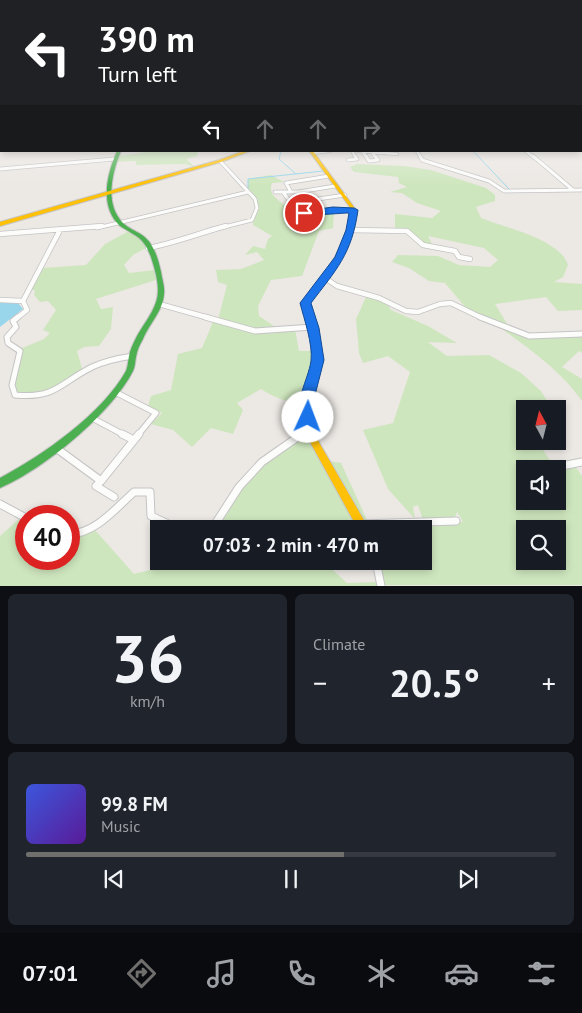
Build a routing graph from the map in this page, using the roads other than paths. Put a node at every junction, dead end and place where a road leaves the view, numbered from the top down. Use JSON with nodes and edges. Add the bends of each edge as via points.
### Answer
{"nodes":[{"id":1,"x":118,"y":152,"type":"edge"},
{"id":2,"x":245,"y":152,"type":"edge"},
{"id":3,"x":312,"y":152,"type":"edge"},
{"id":4,"x":353,"y":152,"type":"edge"},
{"id":5,"x":363,"y":152,"type":"edge"},
{"id":6,"x":418,"y":152,"type":"edge"},
{"id":7,"x":527,"y":152,"type":"edge"},
{"id":8,"x":373,"y":154,"type":"junction"},
{"id":9,"x":397,"y":154,"type":"dead end"},
{"id":10,"x":114,"y":159,"type":"junction"},
{"id":11,"x":348,"y":160,"type":"dead end"},
{"id":12,"x":220,"y":161,"type":"junction"},
{"id":13,"x":1,"y":169,"type":"edge"},
{"id":14,"x":329,"y":176,"type":"junction"},
{"id":15,"x":335,"y":186,"type":"junction"},
{"id":16,"x":573,"y":190,"type":"junction"},
{"id":17,"x":582,"y":190,"type":"edge"},
{"id":18,"x":248,"y":192,"type":"junction"},
{"id":19,"x":275,"y":192,"type":"dead end"},
{"id":20,"x":283,"y":192,"type":"junction"},
{"id":21,"x":291,"y":192,"type":"junction"},
{"id":22,"x":108,"y":193,"type":"junction"},
{"id":23,"x":345,"y":195,"type":"junction"},
{"id":24,"x":297,"y":202,"type":"junction"},
{"id":25,"x":354,"y":210,"type":"junction"},
{"id":26,"x":120,"y":222,"type":"junction"},
{"id":27,"x":0,"y":224,"type":"edge"},
{"id":28,"x":60,"y":230,"type":"junction"},
{"id":29,"x":350,"y":230,"type":"junction"},
{"id":30,"x":0,"y":234,"type":"edge"},
{"id":31,"x":148,"y":248,"type":"junction"},
{"id":32,"x":470,"y":259,"type":"dead end"},
{"id":33,"x":325,"y":278,"type":"junction"},
{"id":34,"x":0,"y":300,"type":"edge"},
{"id":35,"x":23,"y":301,"type":"junction"},
{"id":36,"x":159,"y":304,"type":"junction"},
{"id":37,"x":313,"y":328,"type":"junction"},
{"id":38,"x":582,"y":334,"type":"edge"},
{"id":39,"x":133,"y":356,"type":"junction"},
{"id":40,"x":114,"y":391,"type":"junction"},
{"id":41,"x":91,"y":417,"type":"junction"},
{"id":42,"x":310,"y":427,"type":"junction"},
{"id":43,"x":130,"y":438,"type":"dead end"},
{"id":44,"x":56,"y":448,"type":"junction"},
{"id":45,"x":582,"y":462,"type":"edge"},
{"id":46,"x":567,"y":465,"type":"dead end"},
{"id":47,"x":101,"y":481,"type":"junction"},
{"id":48,"x":0,"y":483,"type":"edge"},
{"id":49,"x":114,"y":497,"type":"dead end"},
{"id":50,"x":0,"y":504,"type":"edge"},
{"id":51,"x":15,"y":513,"type":"edge"},
{"id":52,"x":160,"y":520,"type":"edge"},
{"id":53,"x":218,"y":520,"type":"edge"},
{"id":54,"x":359,"y":520,"type":"edge"},
{"id":55,"x":456,"y":521,"type":"dead end"},
{"id":56,"x":432,"y":523,"type":"edge"},
{"id":57,"x":80,"y":533,"type":"edge"},
{"id":58,"x":378,"y":570,"type":"edge"},
{"id":59,"x":381,"y":586,"type":"edge"}],
"edges":[{"from":1,"to":10,"type":"street"},
{"from":2,"to":12,"type":"street"},
{"from":3,"to":14,"type":"street"},
{"from":4,"to":11,"type":"street","via":[[357,159]]},
{"from":5,"to":8,"type":"street"},
{"from":5,"to":8,"type":"street","via":[[369,161],[378,160]]},
{"from":6,"to":16,"type":"street","via":[[422,160],[483,179],[504,191]]},
{"from":7,"to":16,"type":"street"},
{"from":8,"to":9,"type":"street"},
{"from":10,"to":13,"type":"street"},
{"from":10,"to":22,"type":"street"},
{"from":12,"to":18,"type":"street"},
{"from":12,"to":22,"type":"street"},
{"from":14,"to":15,"type":"street"},
{"from":14,"to":21,"type":"street","via":[[286,183]]},
{"from":15,"to":21,"type":"street"},
{"from":15,"to":23,"type":"street"},
{"from":16,"to":17,"type":"street"},
{"from":18,"to":26,"type":"street"},
{"from":18,"to":31,"type":"street","via":[[257,203],[256,213],[250,221]]},
{"from":19,"to":20,"type":"street"},
{"from":20,"to":21,"type":"street"},
{"from":20,"to":24,"type":"street","via":[[291,203]]},
{"from":22,"to":26,"type":"street"},
{"from":22,"to":27,"type":"street"},
{"from":23,"to":24,"type":"street"},
{"from":23,"to":25,"type":"street"},
{"from":24,"to":25,"type":"street","via":[[305,214]]},
{"from":25,"to":29,"type":"street"},
{"from":26,"to":28,"type":"street","via":[[95,228]]},
{"from":26,"to":31,"type":"street","via":[[143,239]]},
{"from":28,"to":30,"type":"street"},
{"from":28,"to":35,"type":"street"},
{"from":29,"to":32,"type":"street","via":[[407,231],[423,245],[455,251],[459,257]]},
{"from":29,"to":33,"type":"street","via":[[340,257]]},
{"from":31,"to":36,"type":"street","via":[[158,272],[162,293]]},
{"from":33,"to":37,"type":"street","via":[[305,303]]},
{"from":33,"to":38,"type":"street","via":[[337,286],[379,298],[406,311],[418,312],[450,303],[529,336]]},
{"from":34,"to":35,"type":"street"},
{"from":35,"to":39,"type":"street","via":[[27,310],[13,321],[16,327],[7,337],[8,343],[20,351],[12,386],[15,395],[52,394],[86,370]]},
{"from":36,"to":37,"type":"street","via":[[255,331]]},
{"from":36,"to":39,"type":"street","via":[[143,330]]},
{"from":37,"to":42,"type":"street","via":[[318,360],[306,406]]},
{"from":39,"to":40,"type":"street","via":[[130,369]]},
{"from":40,"to":41,"type":"street"},
{"from":40,"to":47,"type":"street","via":[[156,413]]},
{"from":41,"to":43,"type":"street"},
{"from":41,"to":44,"type":"street"},
{"from":42,"to":53,"type":"street","via":[[262,462],[239,487]]},
{"from":42,"to":54,"type":"street","via":[[317,448]]},
{"from":44,"to":47,"type":"street"},
{"from":44,"to":48,"type":"street","via":[[27,471]]},
{"from":45,"to":46,"type":"street"},
{"from":47,"to":49,"type":"street","via":[[96,486]]},
{"from":50,"to":51,"type":"street"},
{"from":52,"to":57,"type":"street","via":[[152,516],[150,492],[140,491],[128,496],[96,525]]},
{"from":55,"to":56,"type":"street"},
{"from":58,"to":59,"type":"street"}]}
